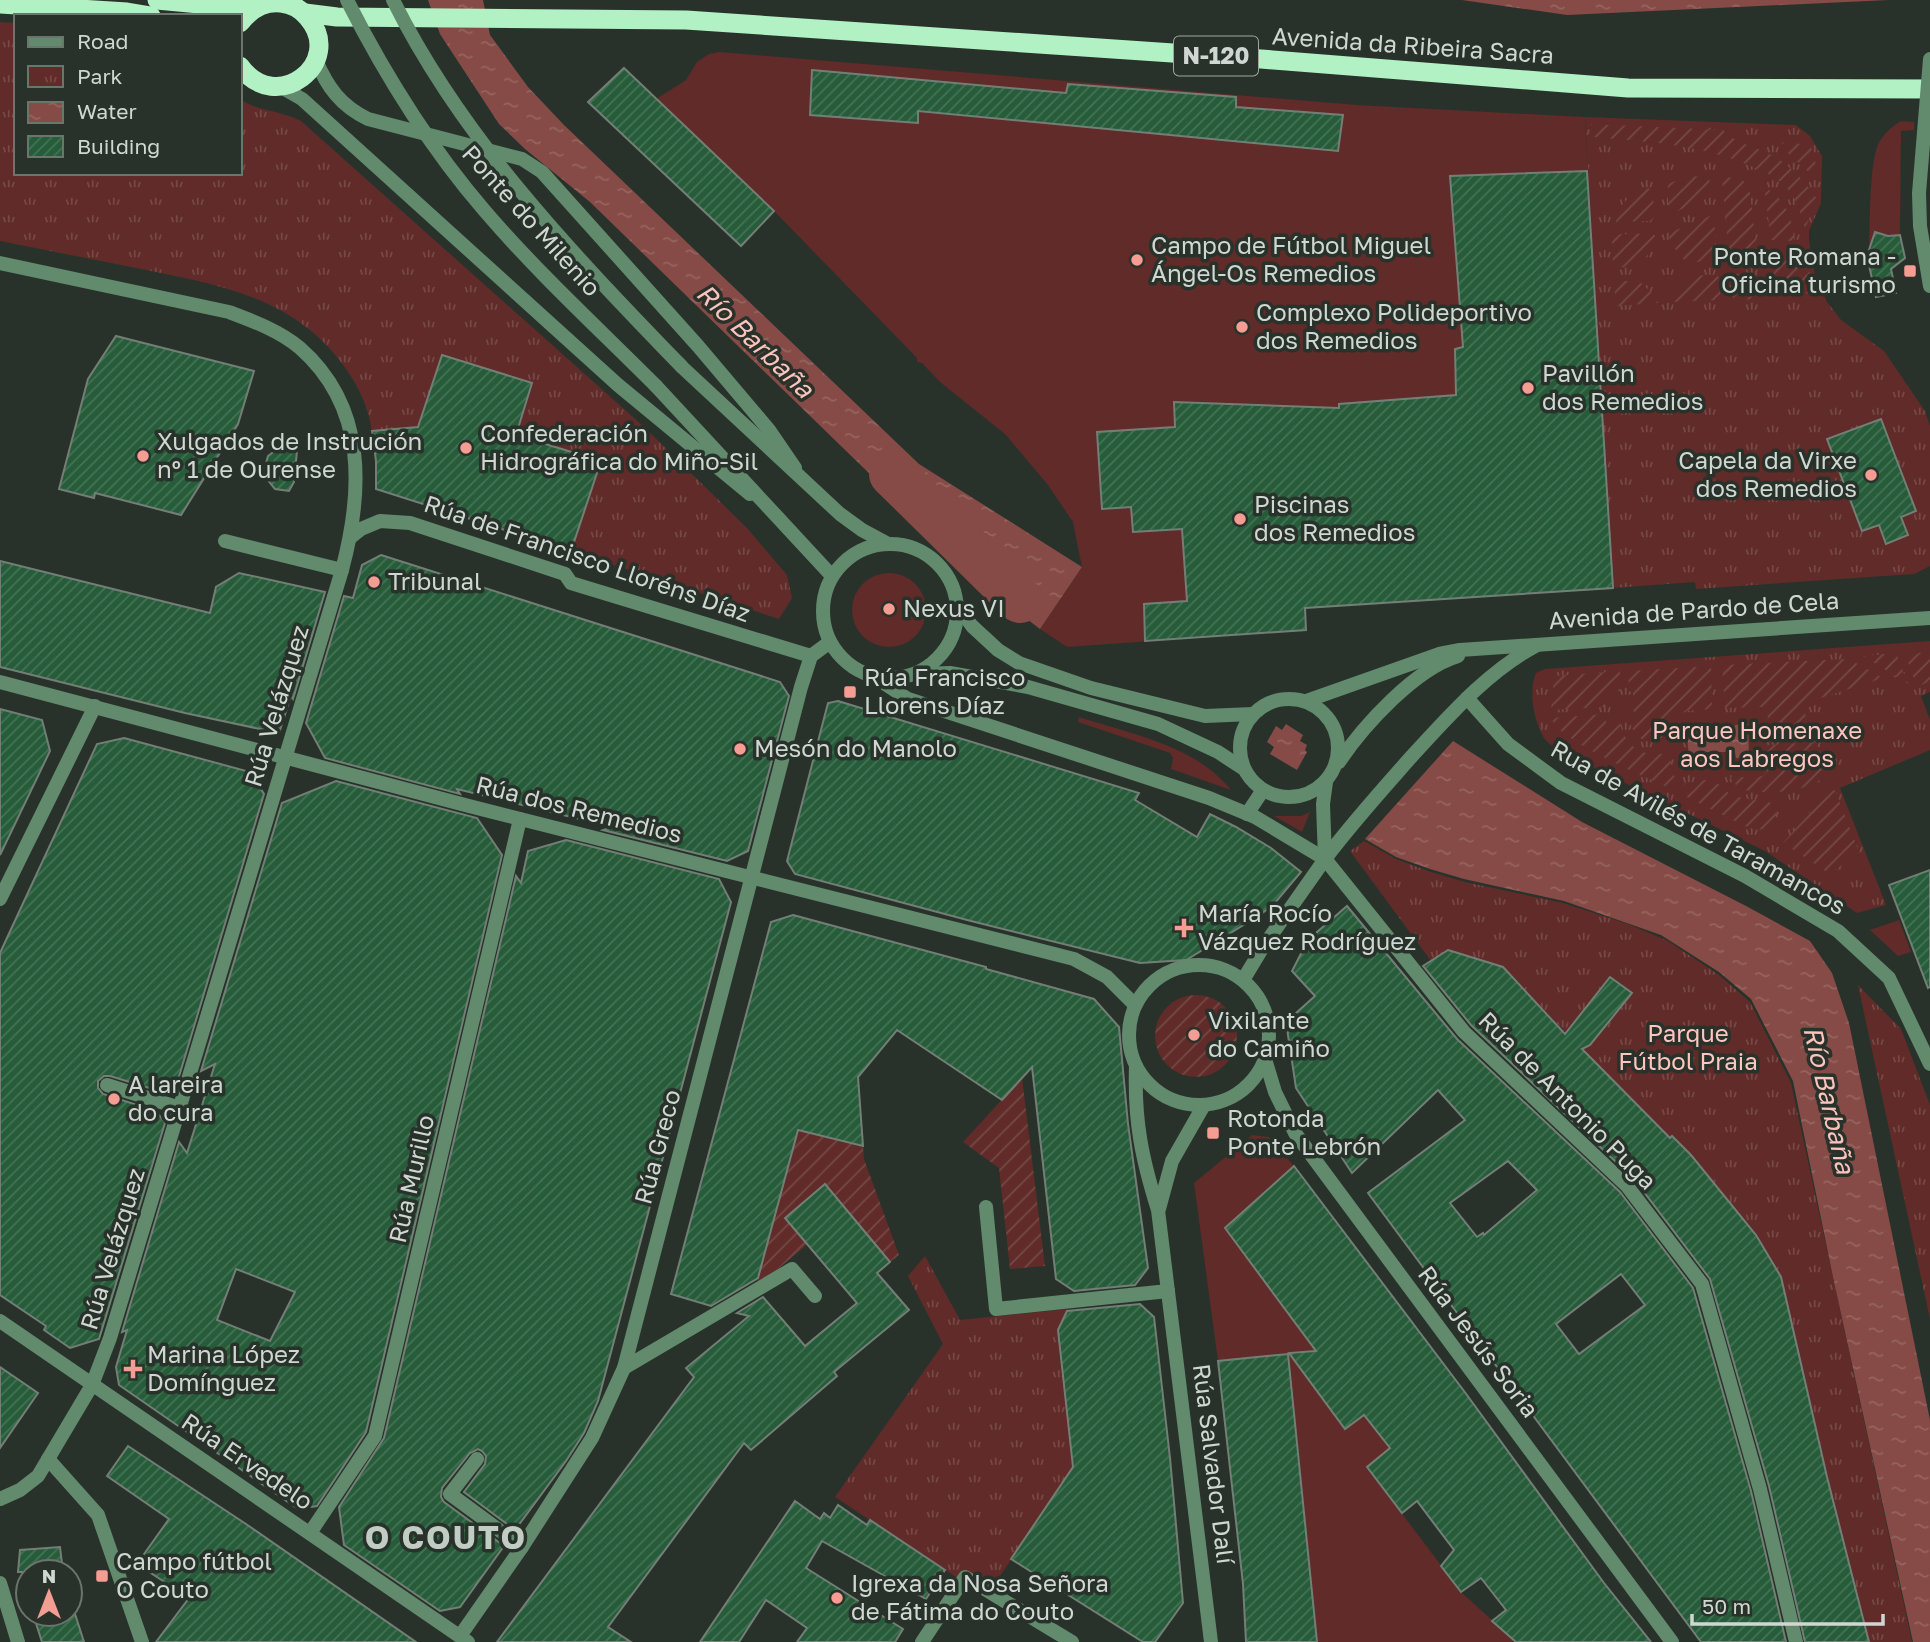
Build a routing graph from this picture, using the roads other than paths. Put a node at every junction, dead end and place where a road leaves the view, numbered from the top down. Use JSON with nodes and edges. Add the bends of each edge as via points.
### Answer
{"nodes":[{"id":1,"x":157,"y":0,"type":"edge"},
{"id":2,"x":393,"y":0,"type":"edge"},
{"id":3,"x":0,"y":4,"type":"edge"},
{"id":4,"x":349,"y":8,"type":"edge"},
{"id":5,"x":305,"y":13,"type":"junction"},
{"id":6,"x":139,"y":14,"type":"edge"},
{"id":7,"x":236,"y":14,"type":"edge"},
{"id":8,"x":247,"y":16,"type":"edge"},
{"id":9,"x":318,"y":53,"type":"junction"},
{"id":10,"x":1930,"y":59,"type":"edge"},
{"id":11,"x":242,"y":68,"type":"edge"},
{"id":12,"x":281,"y":87,"type":"junction"},
{"id":13,"x":1930,"y":89,"type":"edge"},
{"id":14,"x":0,"y":263,"type":"edge"},
{"id":15,"x":1930,"y":286,"type":"edge"},
{"id":16,"x":804,"y":481,"type":"junction"},
{"id":17,"x":779,"y":519,"type":"junction"},
{"id":18,"x":351,"y":537,"type":"junction"},
{"id":19,"x":225,"y":541,"type":"dead end"},
{"id":20,"x":888,"y":544,"type":"junction"},
{"id":21,"x":342,"y":570,"type":"junction"},
{"id":22,"x":832,"y":576,"type":"junction"},
{"id":23,"x":957,"y":606,"type":"junction"},
{"id":24,"x":1930,"y":616,"type":"edge"},
{"id":25,"x":830,"y":642,"type":"junction"},
{"id":26,"x":1537,"y":645,"type":"junction"},
{"id":27,"x":1486,"y":648,"type":"junction"},
{"id":28,"x":811,"y":656,"type":"junction"},
{"id":29,"x":916,"y":674,"type":"junction"},
{"id":30,"x":876,"y":678,"type":"junction"},
{"id":31,"x":0,"y":682,"type":"edge"},
{"id":32,"x":1306,"y":701,"type":"junction"},
{"id":33,"x":1472,"y":704,"type":"junction"},
{"id":34,"x":96,"y":706,"type":"junction"},
{"id":35,"x":1253,"y":714,"type":"junction"},
{"id":36,"x":285,"y":758,"type":"junction"},
{"id":37,"x":1336,"y":766,"type":"junction"},
{"id":38,"x":1244,"y":769,"type":"junction"},
{"id":39,"x":1326,"y":782,"type":"junction"},
{"id":40,"x":1263,"y":790,"type":"junction"},
{"id":41,"x":1247,"y":814,"type":"junction"},
{"id":42,"x":520,"y":819,"type":"junction"},
{"id":43,"x":1325,"y":859,"type":"junction"},
{"id":44,"x":752,"y":878,"type":"junction"},
{"id":45,"x":0,"y":899,"type":"edge"},
{"id":46,"x":1243,"y":980,"type":"junction"},
{"id":47,"x":1135,"y":1005,"type":"junction"},
{"id":48,"x":1265,"y":1059,"type":"junction"},
{"id":49,"x":1930,"y":1064,"type":"edge"},
{"id":50,"x":1136,"y":1066,"type":"junction"},
{"id":51,"x":107,"y":1085,"type":"dead end"},
{"id":52,"x":1204,"y":1105,"type":"junction"},
{"id":53,"x":180,"y":1108,"type":"junction"},
{"id":54,"x":986,"y":1207,"type":"dead end"},
{"id":55,"x":1158,"y":1210,"type":"junction"},
{"id":56,"x":1168,"y":1291,"type":"junction"},
{"id":57,"x":815,"y":1296,"type":"dead end"},
{"id":58,"x":0,"y":1321,"type":"edge"},
{"id":59,"x":624,"y":1368,"type":"junction"},
{"id":60,"x":92,"y":1385,"type":"junction"},
{"id":61,"x":48,"y":1459,"type":"junction"},
{"id":62,"x":477,"y":1459,"type":"dead end"},
{"id":63,"x":0,"y":1499,"type":"edge"},
{"id":64,"x":310,"y":1533,"type":"junction"},
{"id":65,"x":522,"y":1547,"type":"junction"},
{"id":66,"x":0,"y":1583,"type":"edge"},
{"id":67,"x":464,"y":1639,"type":"edge"},
{"id":68,"x":18,"y":1642,"type":"edge"},
{"id":69,"x":142,"y":1642,"type":"edge"},
{"id":70,"x":922,"y":1642,"type":"edge"},
{"id":71,"x":1072,"y":1642,"type":"edge"},
{"id":72,"x":1211,"y":1642,"type":"edge"},
{"id":73,"x":1672,"y":1642,"type":"edge"},
{"id":74,"x":1796,"y":1642,"type":"edge"}],
"edges":[{"from":1,"to":7,"type":"highway","number":"N-120"},
{"from":2,"to":16,"type":"street","name":"Ponte do Milenio","bridge":true,"via":[[436,74],[566,246],[682,367]]},
{"from":3,"to":6,"type":"highway"},
{"from":4,"to":5,"type":"highway","name":"Avenida da Ribeira Sacra","number":"N-120","via":[[325,16]]},
{"from":4,"to":9,"type":"highway","via":[[331,27]]},
{"from":4,"to":13,"type":"highway","name":"Avenida da Ribeira Sacra","number":"N-120","via":[[429,16],[686,20],[1628,88]]},
{"from":4,"to":17,"type":"street","name":"Ponte do Milenio","bridge":true,"via":[[399,95],[454,173],[523,252]]},
{"from":5,"to":8,"type":"highway","number":"N-120","via":[[274,2]]},
{"from":5,"to":9,"type":"highway","via":[[318,34]]},
{"from":9,"to":12,"type":"highway","via":[[303,78]]},
{"from":9,"to":16,"type":"street","via":[[329,88],[368,120],[522,159],[542,172],[698,346],[769,430]]},
{"from":10,"to":15,"type":"street","bridge":true,"via":[[1919,193]]},
{"from":11,"to":12,"type":"highway","via":[[256,82]]},
{"from":12,"to":17,"type":"street","via":[[302,99],[618,385]]},
{"from":14,"to":18,"type":"street","name":"Rúa Velázquez","via":[[229,312],[299,347],[339,395],[353,440],[356,466]]},
{"from":16,"to":20,"type":"street","via":[[862,530]]},
{"from":17,"to":22,"type":"street"},
{"from":18,"to":21,"type":"street","name":"Rúa Velázquez"},
{"from":18,"to":28,"type":"street","name":"Rúa de Francisco Lloréns Díaz","via":[[380,521],[410,523],[565,575],[571,583]]},
{"from":19,"to":21,"type":"street"},
{"from":20,"to":22,"type":"street","via":[[856,553]]},
{"from":20,"to":23,"type":"street","via":[[908,546],[942,568]]},
{"from":21,"to":36,"type":"street","name":"Rúa Velázquez"},
{"from":22,"to":25,"type":"street","via":[[823,597],[822,620]]},
{"from":23,"to":29,"type":"street","via":[[956,627],[948,646],[934,663]]},
{"from":23,"to":35,"type":"street","via":[[998,650],[1019,663],[1091,688],[1205,716]]},
{"from":24,"to":26,"type":"street","name":"Avenida de Pardo de Cela"},
{"from":25,"to":28,"type":"street"},
{"from":25,"to":30,"type":"street","via":[[841,659]]},
{"from":26,"to":27,"type":"street","name":"Avenida de Pardo de Cela"},
{"from":26,"to":33,"type":"street","via":[[1516,656]]},
{"from":27,"to":32,"type":"street","name":"Avenida de Pardo de Cela","via":[[1439,654]]},
{"from":27,"to":37,"type":"street","name":"Avenida de Pardo de Cela","via":[[1429,670],[1375,716]]},
{"from":28,"to":44,"type":"street","name":"Rúa Greco"},
{"from":29,"to":30,"type":"street"},
{"from":29,"to":38,"type":"street","via":[[950,673],[1028,687],[1158,724]]},
{"from":30,"to":41,"type":"street","via":[[908,699]]},
{"from":31,"to":34,"type":"street","name":"Rúa dos Remedios"},
{"from":32,"to":35,"type":"street","via":[[1278,700]]},
{"from":32,"to":37,"type":"street","via":[[1331,721],[1339,750]]},
{"from":33,"to":43,"type":"street","via":[[1456,708]]},
{"from":33,"to":49,"type":"street","name":"Rua de Avilés de Taramancos","via":[[1508,744],[1561,783],[1745,876],[1838,931],[1889,978]]},
{"from":34,"to":36,"type":"street","name":"Rúa dos Remedios"},
{"from":34,"to":45,"type":"street"},
{"from":35,"to":38,"type":"street","via":[[1240,740]]},
{"from":36,"to":42,"type":"street","name":"Rúa dos Remedios"},
{"from":36,"to":53,"type":"street","name":"Rúa Velázquez"},
{"from":37,"to":39,"type":"street"},
{"from":38,"to":40,"type":"street"},
{"from":39,"to":40,"type":"street","via":[[1296,797],[1279,797]]},
{"from":39,"to":43,"type":"street"},
{"from":40,"to":41,"type":"street"},
{"from":41,"to":43,"type":"street"},
{"from":42,"to":44,"type":"street","name":"Rúa dos Remedios"},
{"from":42,"to":64,"type":"street","name":"Rúa Murillo","via":[[375,1436]]},
{"from":43,"to":46,"type":"street"},
{"from":43,"to":74,"type":"street","name":"Rúa de Antonio Puga","via":[[1464,1032],[1627,1186],[1702,1284],[1760,1489]]},
{"from":44,"to":47,"type":"street","name":"Rúa dos Remedios","via":[[1074,959],[1107,977]]},
{"from":44,"to":59,"type":"street","name":"Rúa Greco"},
{"from":46,"to":47,"type":"street","via":[[1204,965],[1183,966],[1147,987]]},
{"from":46,"to":48,"type":"street","via":[[1258,996],[1267,1016]]},
{"from":47,"to":50,"type":"street","via":[[1129,1046]]},
{"from":48,"to":52,"type":"street","via":[[1240,1092]]},
{"from":48,"to":73,"type":"street","name":"Rúa Jesús Soria","via":[[1295,1133]]},
{"from":50,"to":52,"type":"street","via":[[1148,1084],[1165,1097]]},
{"from":50,"to":55,"type":"street","name":"Rúa Salvador Dalí","via":[[1140,1147]]},
{"from":51,"to":53,"type":"street"},
{"from":52,"to":55,"type":"street","name":"Rúa Salvador Dalí","via":[[1172,1161]]},
{"from":53,"to":60,"type":"street","name":"Rúa Velázquez"},
{"from":54,"to":56,"type":"street","via":[[996,1309]]},
{"from":55,"to":56,"type":"street","name":"Rúa Salvador Dalí"},
{"from":56,"to":72,"type":"street","name":"Rúa Salvador Dalí"},
{"from":57,"to":59,"type":"street","via":[[792,1269]]},
{"from":58,"to":60,"type":"street","name":"Rúa Ervedelo"},
{"from":59,"to":65,"type":"street","name":"Rúa Greco","via":[[592,1438]]},
{"from":60,"to":61,"type":"street","name":"Rúa Velázquez"},
{"from":60,"to":64,"type":"street","name":"Rúa Ervedelo"},
{"from":61,"to":63,"type":"street","name":"Rúa Velázquez","via":[[20,1490]]},
{"from":61,"to":69,"type":"street","via":[[98,1516]]},
{"from":62,"to":65,"type":"street","via":[[450,1494]]},
{"from":64,"to":67,"type":"street","name":"Rúa Ervedelo"},
{"from":65,"to":67,"type":"street","name":"Rúa Greco"},
{"from":66,"to":68,"type":"street"},
{"from":70,"to":71,"type":"street","via":[[965,1577]]}]}
